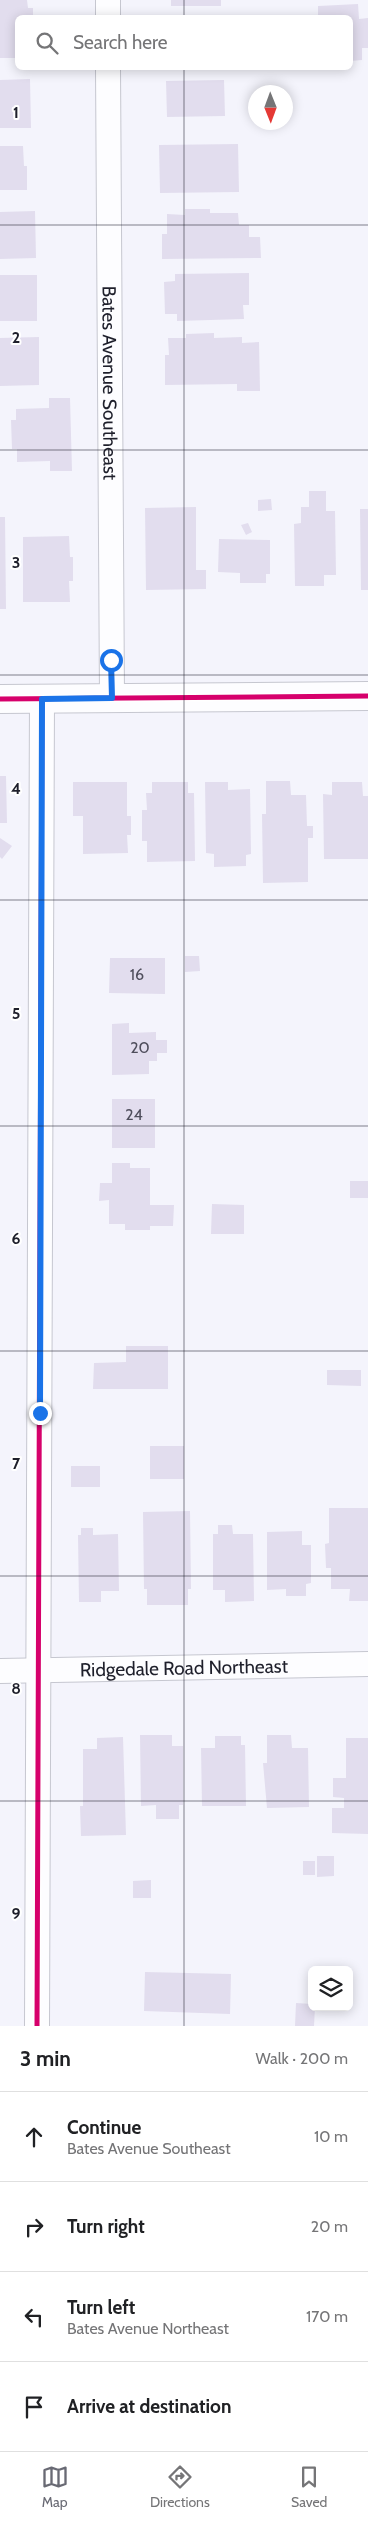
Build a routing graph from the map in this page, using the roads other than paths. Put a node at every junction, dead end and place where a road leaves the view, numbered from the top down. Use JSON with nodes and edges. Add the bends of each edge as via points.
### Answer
{"nodes":[{"id":1,"x":108,"y":0,"type":"edge"},
{"id":2,"x":108,"y":15,"type":"edge"},
{"id":3,"x":108,"y":70,"type":"edge"},
{"id":4,"x":368,"y":696,"type":"edge"},
{"id":5,"x":112,"y":698,"type":"junction"},
{"id":6,"x":0,"y":699,"type":"edge"},
{"id":7,"x":42,"y":699,"type":"junction"},
{"id":8,"x":368,"y":1664,"type":"edge"},
{"id":9,"x":0,"y":1671,"type":"edge"},
{"id":10,"x":39,"y":1671,"type":"junction"},
{"id":11,"x":36,"y":2026,"type":"edge"}],
"edges":[{"from":1,"to":2,"type":"street"},
{"from":3,"to":5,"type":"street","name":"Bates Avenue Southeast"},
{"from":4,"to":5,"type":"street"},
{"from":5,"to":7,"type":"street"},
{"from":6,"to":7,"type":"street"},
{"from":7,"to":10,"type":"street"},
{"from":8,"to":10,"type":"street","name":"Ridgedale Road Northeast"},
{"from":9,"to":10,"type":"street","name":"Ridgedale Road Northeast"},
{"from":10,"to":11,"type":"street"}]}
